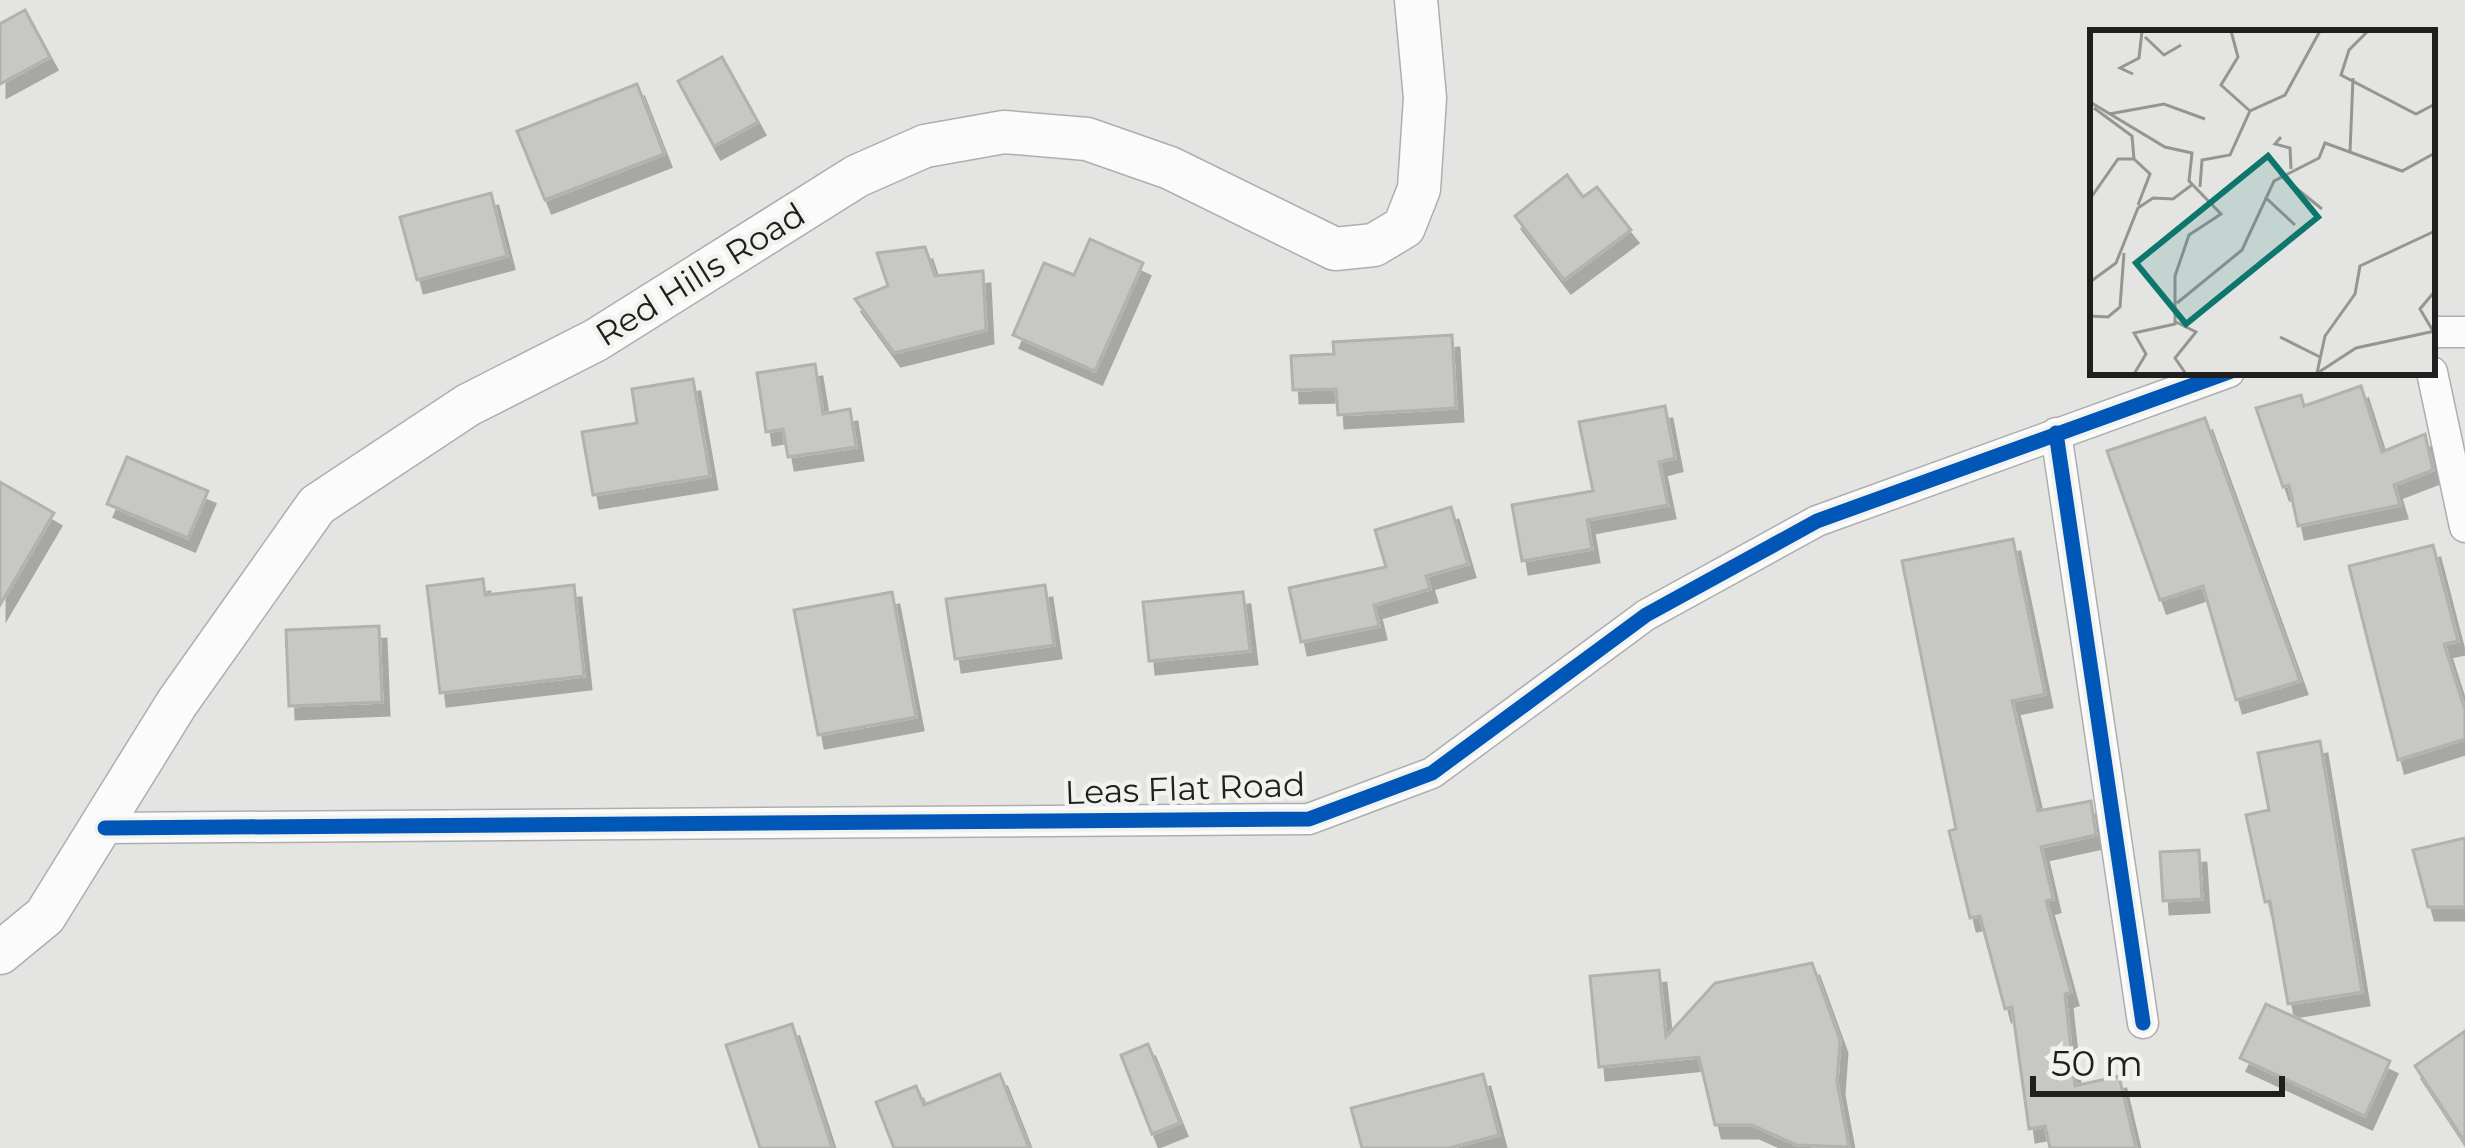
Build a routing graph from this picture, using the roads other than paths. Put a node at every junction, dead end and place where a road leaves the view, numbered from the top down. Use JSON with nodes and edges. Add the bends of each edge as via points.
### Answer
{"nodes":[{"id":1,"x":1416,"y":0,"type":"edge"},
{"id":2,"x":2221,"y":375,"type":"edge"},
{"id":3,"x":2433,"y":375,"type":"edge"},
{"id":4,"x":2056,"y":433,"type":"junction"},
{"id":5,"x":2465,"y":527,"type":"edge"},
{"id":6,"x":105,"y":828,"type":"junction"},
{"id":7,"x":0,"y":953,"type":"edge"},
{"id":8,"x":2143,"y":1023,"type":"dead end"}],
"edges":[{"from":1,"to":6,"type":"main road","name":"Red Hills Road","via":[[1425,98],[1419,189],[1404,227],[1375,245],[1335,249],[1088,139],[1004,132],[925,146],[857,176],[596,340],[468,405],[317,505],[177,703]]},
{"from":2,"to":4,"type":"street","name":"Leas Flat Road"},
{"from":3,"to":5,"type":"street"},
{"from":4,"to":6,"type":"street","name":"Leas Flat Road","via":[[1817,521],[1646,616],[1432,773],[1309,819]]},
{"from":4,"to":8,"type":"street"},
{"from":6,"to":7,"type":"main road","name":"Red Hills Road","via":[[45,916]]}]}
